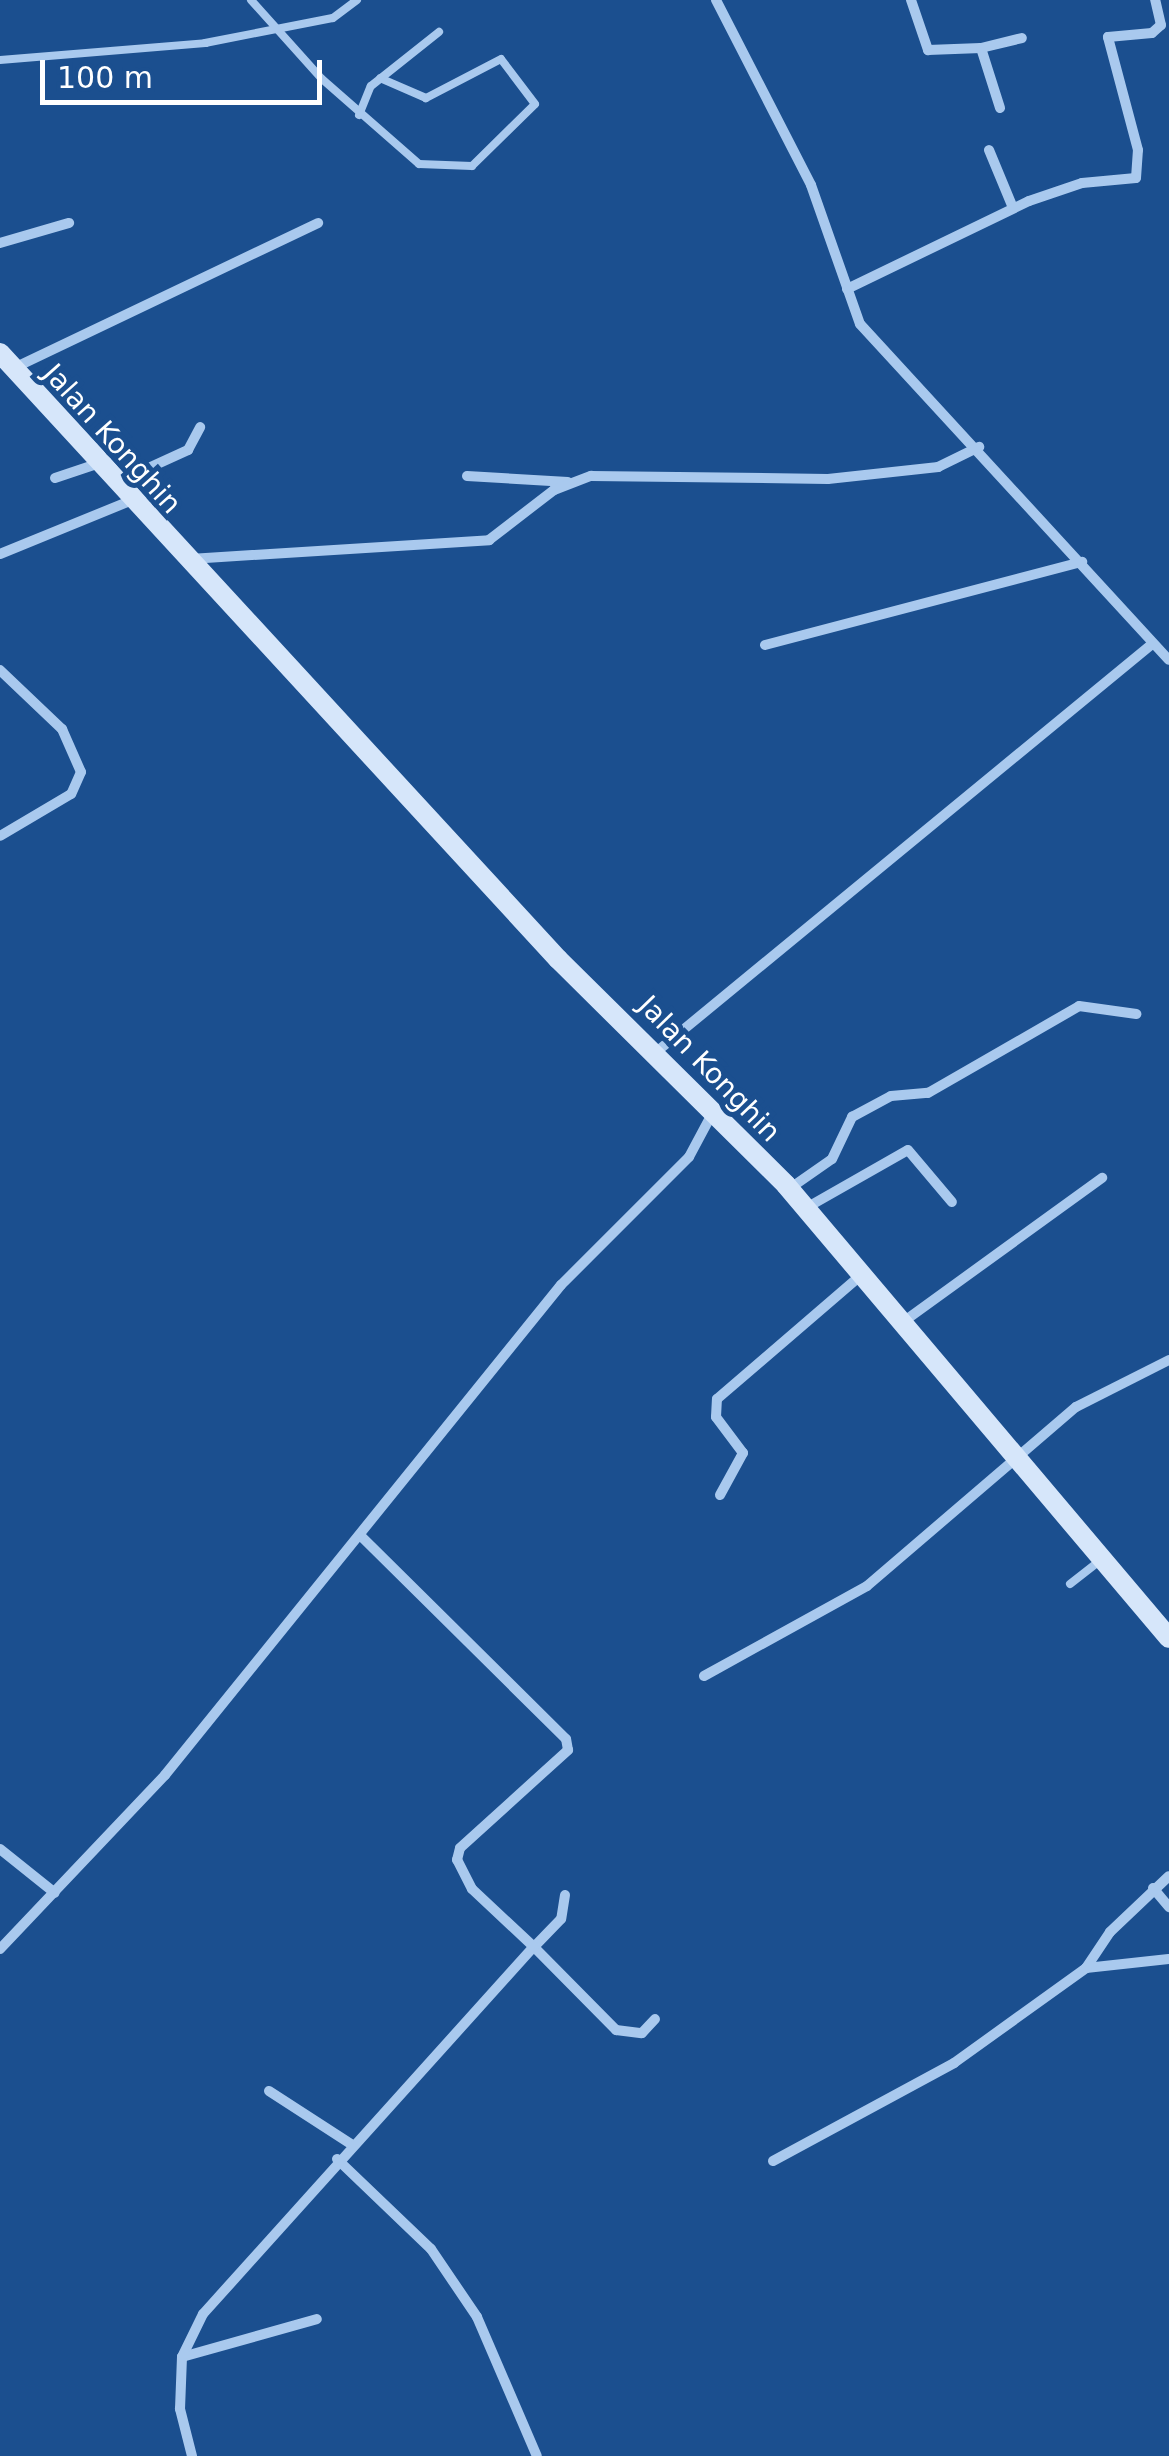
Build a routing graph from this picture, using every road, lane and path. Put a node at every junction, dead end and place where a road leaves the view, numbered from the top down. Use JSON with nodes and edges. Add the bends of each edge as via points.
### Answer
{"nodes":[{"id":1,"x":251,"y":0,"type":"edge"},
{"id":2,"x":357,"y":0,"type":"edge"},
{"id":3,"x":716,"y":0,"type":"edge"},
{"id":4,"x":911,"y":0,"type":"edge"},
{"id":5,"x":1155,"y":0,"type":"edge"},
{"id":6,"x":276,"y":28,"type":"junction"},
{"id":7,"x":439,"y":32,"type":"dead end"},
{"id":8,"x":1022,"y":38,"type":"dead end"},
{"id":9,"x":981,"y":48,"type":"junction"},
{"id":10,"x":0,"y":60,"type":"edge"},
{"id":11,"x":380,"y":78,"type":"junction"},
{"id":12,"x":1000,"y":108,"type":"dead end"},
{"id":13,"x":359,"y":114,"type":"junction"},
{"id":14,"x":989,"y":150,"type":"dead end"},
{"id":15,"x":1013,"y":208,"type":"junction"},
{"id":16,"x":69,"y":223,"type":"dead end"},
{"id":17,"x":318,"y":223,"type":"dead end"},
{"id":18,"x":0,"y":243,"type":"edge"},
{"id":19,"x":847,"y":289,"type":"junction"},
{"id":20,"x":7,"y":361,"type":"edge"},
{"id":21,"x":200,"y":427,"type":"dead end"},
{"id":22,"x":979,"y":447,"type":"junction"},
{"id":23,"x":96,"y":464,"type":"junction"},
{"id":24,"x":467,"y":476,"type":"dead end"},
{"id":25,"x":55,"y":478,"type":"dead end"},
{"id":26,"x":569,"y":482,"type":"junction"},
{"id":27,"x":114,"y":484,"type":"junction"},
{"id":28,"x":130,"y":501,"type":"junction"},
{"id":29,"x":0,"y":554,"type":"edge"},
{"id":30,"x":184,"y":560,"type":"junction"},
{"id":31,"x":1082,"y":562,"type":"junction"},
{"id":32,"x":1152,"y":644,"type":"junction"},
{"id":33,"x":765,"y":645,"type":"dead end"},
{"id":34,"x":1169,"y":660,"type":"edge"},
{"id":35,"x":0,"y":670,"type":"edge"},
{"id":36,"x":0,"y":836,"type":"edge"},
{"id":37,"x":1136,"y":1014,"type":"dead end"},
{"id":38,"x":655,"y":1054,"type":"junction"},
{"id":39,"x":714,"y":1111,"type":"junction"},
{"id":40,"x":1102,"y":1178,"type":"dead end"},
{"id":41,"x":789,"y":1189,"type":"junction"},
{"id":42,"x":952,"y":1202,"type":"dead end"},
{"id":43,"x":805,"y":1208,"type":"junction"},
{"id":44,"x":861,"y":1276,"type":"junction"},
{"id":45,"x":903,"y":1322,"type":"junction"},
{"id":46,"x":1169,"y":1360,"type":"edge"},
{"id":47,"x":1016,"y":1456,"type":"junction"},
{"id":48,"x":720,"y":1495,"type":"dead end"},
{"id":49,"x":360,"y":1535,"type":"junction"},
{"id":50,"x":1102,"y":1559,"type":"junction"},
{"id":51,"x":1070,"y":1584,"type":"dead end"},
{"id":52,"x":1169,"y":1638,"type":"edge"},
{"id":53,"x":704,"y":1676,"type":"dead end"},
{"id":54,"x":0,"y":1849,"type":"edge"},
{"id":55,"x":1169,"y":1876,"type":"edge"},
{"id":56,"x":1153,"y":1888,"type":"junction"},
{"id":57,"x":55,"y":1893,"type":"junction"},
{"id":58,"x":566,"y":1895,"type":"dead end"},
{"id":59,"x":1169,"y":1907,"type":"edge"},
{"id":60,"x":534,"y":1947,"type":"junction"},
{"id":61,"x":0,"y":1948,"type":"edge"},
{"id":62,"x":1169,"y":1959,"type":"edge"},
{"id":63,"x":1086,"y":1968,"type":"junction"},
{"id":64,"x":656,"y":2019,"type":"dead end"},
{"id":65,"x":269,"y":2090,"type":"dead end"},
{"id":66,"x":351,"y":2144,"type":"junction"},
{"id":67,"x":337,"y":2160,"type":"junction"},
{"id":68,"x":773,"y":2161,"type":"dead end"},
{"id":69,"x":317,"y":2319,"type":"dead end"},
{"id":70,"x":182,"y":2357,"type":"junction"},
{"id":71,"x":192,"y":2456,"type":"edge"},
{"id":72,"x":537,"y":2456,"type":"edge"}],
"edges":[{"from":1,"to":6,"type":"lane"},
{"from":2,"to":6,"type":"lane","via":[[333,18]]},
{"from":3,"to":19,"type":"street","via":[[811,186]]},
{"from":4,"to":9,"type":"street","via":[[928,50]]},
{"from":5,"to":15,"type":"street","via":[[1161,25],[1152,33],[1108,37],[1140,174],[1082,183]]},
{"from":6,"to":10,"type":"lane","via":[[160,50]]},
{"from":6,"to":13,"type":"lane"},
{"from":7,"to":11,"type":"lane"},
{"from":8,"to":9,"type":"street"},
{"from":9,"to":12,"type":"street"},
{"from":11,"to":13,"type":"lane"},
{"from":11,"to":13,"type":"lane","via":[[426,98],[501,60],[535,104],[462,169],[399,154]]},
{"from":14,"to":15,"type":"street"},
{"from":15,"to":19,"type":"street"},
{"from":16,"to":18,"type":"street"},
{"from":17,"to":20,"type":"street"},
{"from":19,"to":22,"type":"street","via":[[860,324]]},
{"from":20,"to":23,"type":"street","name":"Jalan Konghin"},
{"from":21,"to":27,"type":"street","via":[[188,450]]},
{"from":22,"to":26,"type":"street","via":[[938,468],[828,479],[590,476]]},
{"from":22,"to":31,"type":"street"},
{"from":23,"to":25,"type":"street"},
{"from":23,"to":27,"type":"street","name":"Jalan Konghin"},
{"from":24,"to":26,"type":"street"},
{"from":26,"to":30,"type":"street","via":[[490,540]]},
{"from":27,"to":28,"type":"street","name":"Jalan Konghin"},
{"from":28,"to":29,"type":"street"},
{"from":28,"to":30,"type":"street","name":"Jalan Konghin"},
{"from":30,"to":38,"type":"street","name":"Jalan Konghin"},
{"from":31,"to":32,"type":"street"},
{"from":31,"to":33,"type":"street"},
{"from":32,"to":34,"type":"street"},
{"from":32,"to":38,"type":"street"},
{"from":35,"to":36,"type":"street","via":[[62,729],[81,772],[71,794]]},
{"from":37,"to":41,"type":"street","via":[[1079,1006],[928,1093],[892,1096],[852,1117],[832,1158]]},
{"from":38,"to":39,"type":"street","name":"Jalan Konghin"},
{"from":39,"to":41,"type":"street","name":"Jalan Konghin"},
{"from":39,"to":49,"type":"street","via":[[690,1157],[561,1285]]},
{"from":40,"to":45,"type":"street"},
{"from":41,"to":43,"type":"street","name":"Jalan Konghin"},
{"from":42,"to":43,"type":"street","via":[[908,1150]]},
{"from":43,"to":44,"type":"street","name":"Jalan Konghin"},
{"from":44,"to":45,"type":"street","name":"Jalan Konghin"},
{"from":44,"to":48,"type":"street","via":[[718,1399],[716,1417],[744,1453]]},
{"from":45,"to":47,"type":"street","name":"Jalan Konghin"},
{"from":46,"to":47,"type":"street","via":[[1102,1389]]},
{"from":47,"to":50,"type":"street","name":"Jalan Konghin"},
{"from":47,"to":53,"type":"street","via":[[867,1586]]},
{"from":49,"to":57,"type":"street","via":[[165,1775]]},
{"from":49,"to":60,"type":"street","via":[[566,1739],[568,1750],[457,1860],[472,1888]]},
{"from":50,"to":51,"type":"lane"},
{"from":50,"to":52,"type":"street","name":"Jalan Konghin"},
{"from":54,"to":57,"type":"street"},
{"from":55,"to":56,"type":"street"},
{"from":56,"to":59,"type":"street"},
{"from":56,"to":63,"type":"street"},
{"from":57,"to":61,"type":"street"},
{"from":58,"to":60,"type":"street","via":[[561,1918]]},
{"from":60,"to":64,"type":"street","via":[[616,2030],[642,2032]]},
{"from":60,"to":66,"type":"street"},
{"from":62,"to":63,"type":"street"},
{"from":63,"to":68,"type":"street","via":[[954,2063]]},
{"from":65,"to":66,"type":"street"},
{"from":66,"to":67,"type":"street"},
{"from":67,"to":70,"type":"street","via":[[203,2314]]},
{"from":67,"to":72,"type":"street","via":[[432,2248],[477,2317]]},
{"from":69,"to":70,"type":"street"},
{"from":70,"to":71,"type":"street","via":[[180,2409]]}]}
